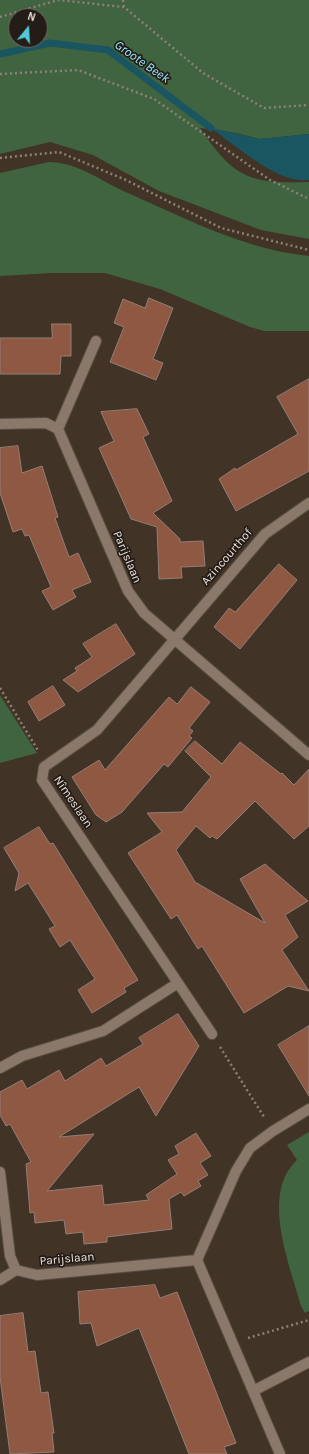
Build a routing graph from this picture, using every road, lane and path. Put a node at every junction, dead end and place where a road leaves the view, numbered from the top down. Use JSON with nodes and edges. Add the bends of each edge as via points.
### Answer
{"nodes":[{"id":1,"x":123,"y":0,"type":"edge"},
{"id":2,"x":124,"y":7,"type":"junction"},
{"id":3,"x":0,"y":17,"type":"edge"},
{"id":4,"x":0,"y":74,"type":"edge"},
{"id":5,"x":309,"y":105,"type":"edge"},
{"id":6,"x":0,"y":158,"type":"edge"},
{"id":7,"x":309,"y":199,"type":"edge"},
{"id":8,"x":309,"y":250,"type":"edge"},
{"id":9,"x":96,"y":342,"type":"dead end"},
{"id":10,"x":0,"y":424,"type":"edge"},
{"id":11,"x":58,"y":429,"type":"junction"},
{"id":12,"x":309,"y":503,"type":"edge"},
{"id":13,"x":174,"y":638,"type":"junction"},
{"id":14,"x":0,"y":688,"type":"edge"},
{"id":15,"x":309,"y":755,"type":"edge"},
{"id":16,"x":44,"y":767,"type":"junction"},
{"id":17,"x":178,"y":983,"type":"junction"},
{"id":18,"x":212,"y":1034,"type":"joint"},
{"id":19,"x":0,"y":1068,"type":"edge"},
{"id":20,"x":309,"y":1109,"type":"edge"},
{"id":21,"x":273,"y":1131,"type":"junction"},
{"id":22,"x":0,"y":1172,"type":"edge"},
{"id":23,"x":197,"y":1260,"type":"junction"},
{"id":24,"x":16,"y":1270,"type":"junction"},
{"id":25,"x":0,"y":1280,"type":"edge"},
{"id":26,"x":309,"y":1320,"type":"edge"},
{"id":27,"x":233,"y":1342,"type":"junction"},
{"id":28,"x":309,"y":1362,"type":"edge"},
{"id":29,"x":253,"y":1391,"type":"junction"},
{"id":30,"x":280,"y":1454,"type":"edge"}],
"edges":[{"from":1,"to":2,"type":"path"},
{"from":2,"to":3,"type":"path","via":[[58,0]]},
{"from":2,"to":5,"type":"path","via":[[203,73],[264,108]]},
{"from":4,"to":7,"type":"path","via":[[78,70],[154,99],[270,180]]},
{"from":6,"to":8,"type":"path","via":[[59,152],[126,180],[221,228]]},
{"from":9,"to":11,"type":"street"},
{"from":10,"to":11,"type":"street","via":[[46,423]]},
{"from":11,"to":13,"type":"street","name":"Parijslaan","via":[[128,591],[144,613]]},
{"from":12,"to":13,"type":"street","name":"Azincourthof","via":[[265,534]]},
{"from":13,"to":15,"type":"street","name":"Parijslaan"},
{"from":13,"to":16,"type":"street","name":"Nîmeslaan","via":[[97,730]]},
{"from":14,"to":16,"type":"path","via":[[39,752]]},
{"from":16,"to":17,"type":"street","name":"Nîmeslaan","via":[[42,780]]},
{"from":17,"to":18,"type":"street","name":"Nîmeslaan"},
{"from":17,"to":19,"type":"street","via":[[103,1031],[22,1056]]},
{"from":18,"to":21,"type":"path"},
{"from":20,"to":21,"type":"street"},
{"from":21,"to":23,"type":"street","via":[[250,1148],[236,1172]]},
{"from":22,"to":24,"type":"street","via":[[10,1256]]},
{"from":23,"to":24,"type":"street","name":"Parijslaan","via":[[37,1275]]},
{"from":23,"to":27,"type":"street"},
{"from":24,"to":25,"type":"street"},
{"from":26,"to":27,"type":"path"},
{"from":27,"to":29,"type":"street"},
{"from":28,"to":29,"type":"street"},
{"from":29,"to":30,"type":"street"}]}
